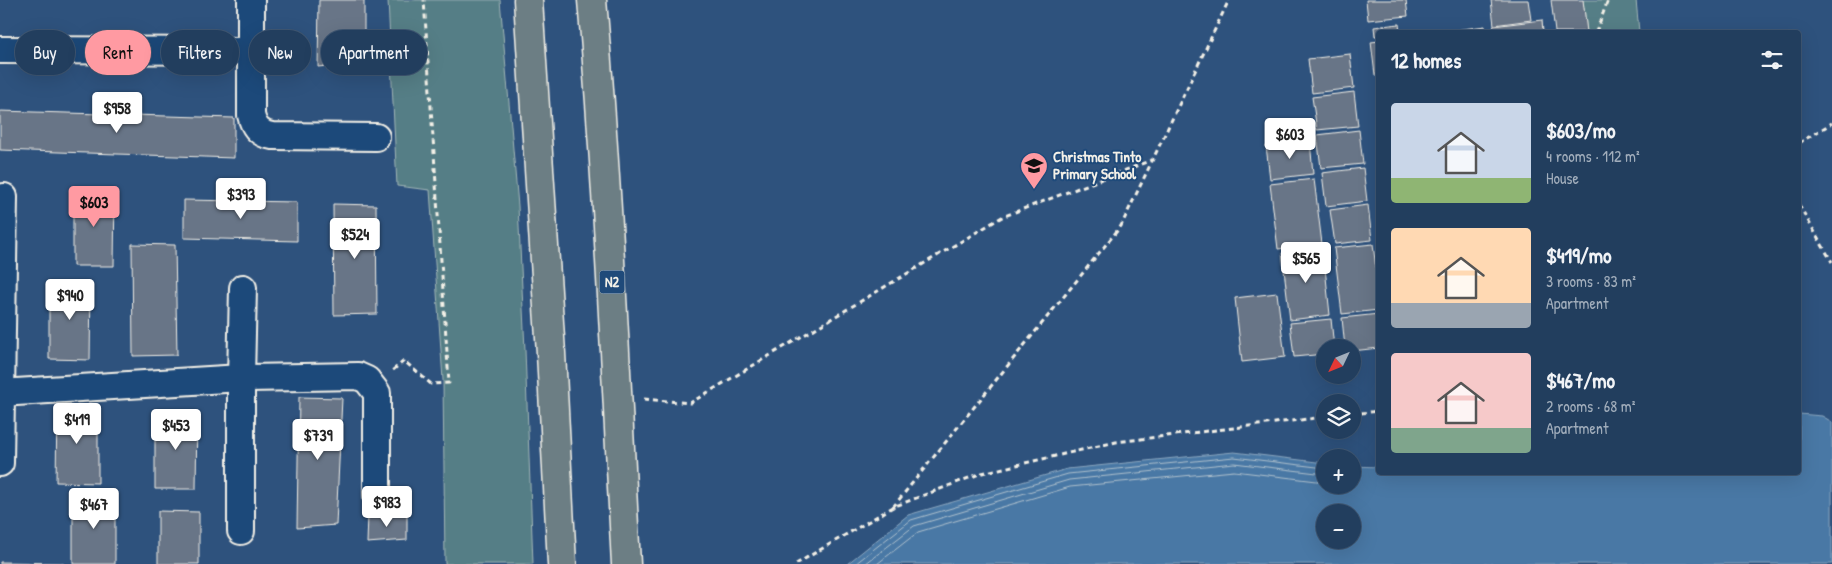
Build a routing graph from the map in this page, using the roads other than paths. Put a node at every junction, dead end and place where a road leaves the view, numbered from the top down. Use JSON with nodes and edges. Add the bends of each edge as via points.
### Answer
{"nodes":[{"id":1,"x":251,"y":0,"type":"edge"},
{"id":2,"x":528,"y":0,"type":"edge"},
{"id":3,"x":592,"y":0,"type":"edge"},
{"id":4,"x":251,"y":30,"type":"edge"},
{"id":5,"x":0,"y":50,"type":"edge"},
{"id":6,"x":249,"y":50,"type":"edge"},
{"id":7,"x":251,"y":75,"type":"edge"},
{"id":8,"x":376,"y":136,"type":"dead end"},
{"id":9,"x":4,"y":197,"type":"dead end"},
{"id":10,"x":243,"y":288,"type":"dead end"},
{"id":11,"x":241,"y":378,"type":"junction"},
{"id":12,"x":0,"y":393,"type":"edge"},
{"id":13,"x":0,"y":463,"type":"edge"},
{"id":14,"x":377,"y":495,"type":"dead end"},
{"id":15,"x":241,"y":531,"type":"dead end"},
{"id":16,"x":562,"y":564,"type":"edge"},
{"id":17,"x":626,"y":564,"type":"edge"}],
"edges":[{"from":1,"to":4,"type":"street"},
{"from":2,"to":16,"type":"highway"},
{"from":3,"to":17,"type":"highway","number":"N2"},
{"from":5,"to":6,"type":"street"},
{"from":7,"to":8,"type":"street","via":[[251,115],[253,123],[264,135]]},
{"from":9,"to":12,"type":"street"},
{"from":10,"to":11,"type":"street"},
{"from":11,"to":12,"type":"street"},
{"from":11,"to":14,"type":"street","via":[[358,376],[368,380],[377,392]]},
{"from":11,"to":15,"type":"street"},
{"from":12,"to":13,"type":"street"}]}
